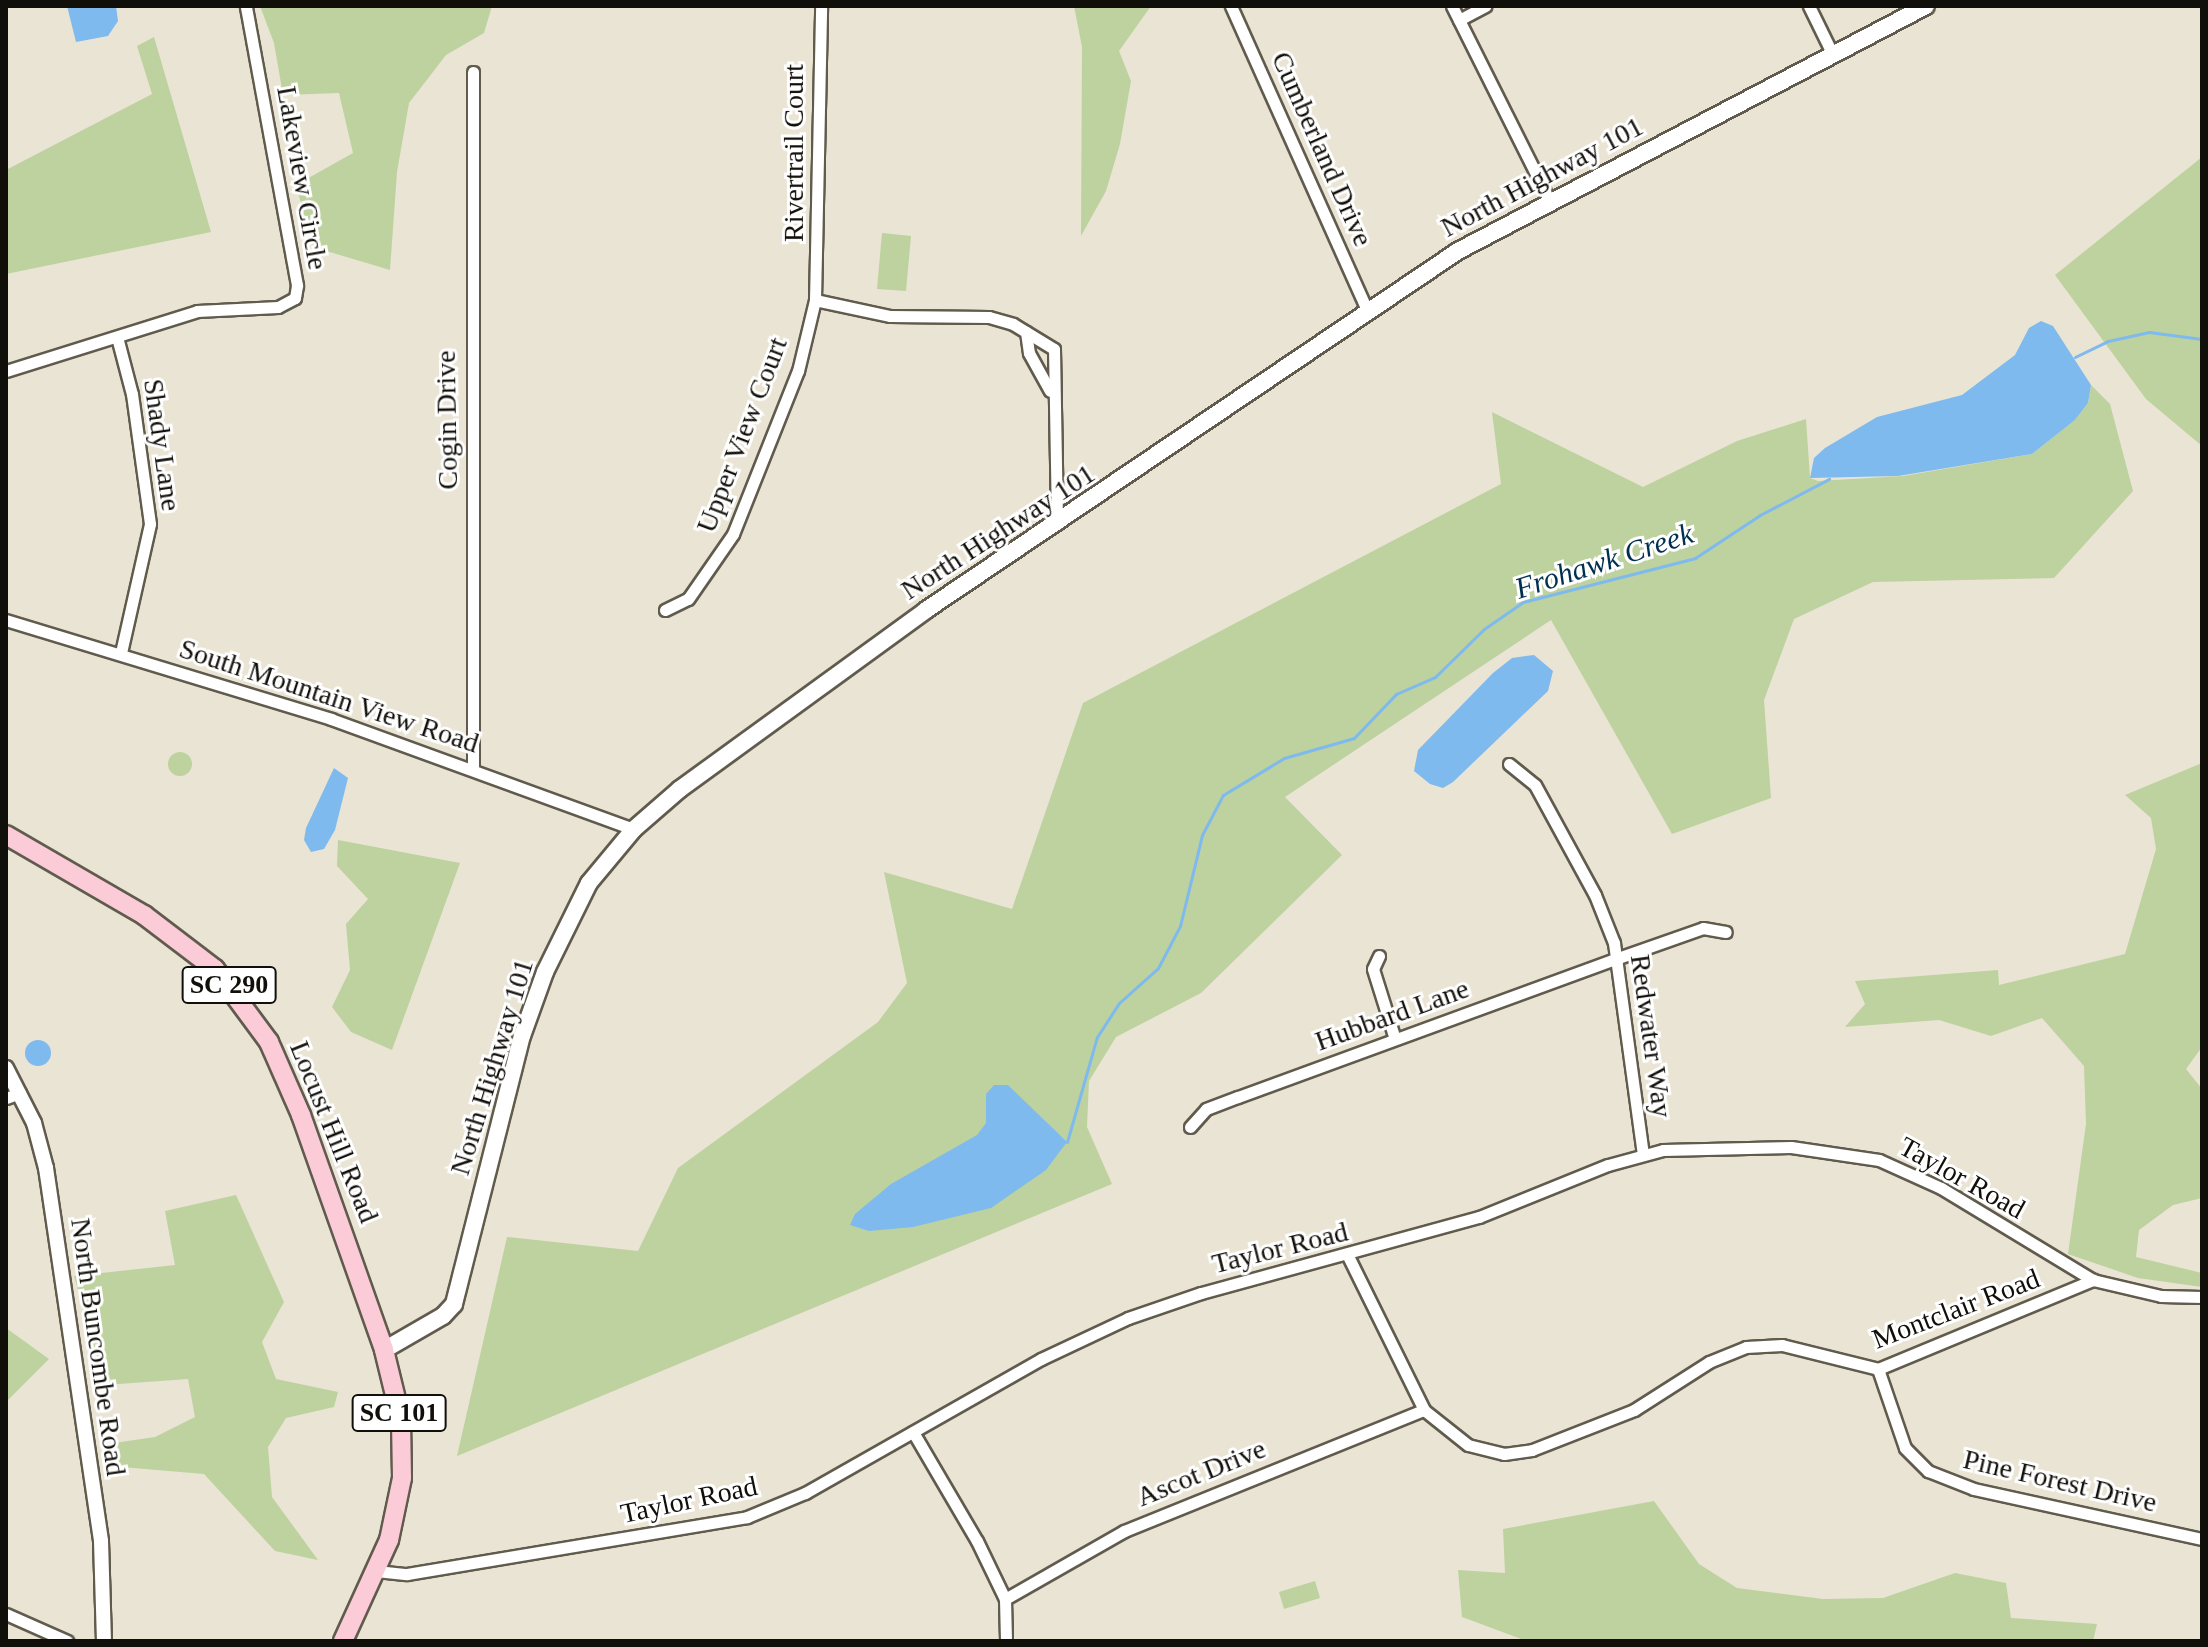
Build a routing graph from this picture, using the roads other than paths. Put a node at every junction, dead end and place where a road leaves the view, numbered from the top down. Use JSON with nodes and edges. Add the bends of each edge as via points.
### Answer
{"nodes":[{"id":1,"x":246,"y":6,"type":"edge"},
{"id":2,"x":821,"y":6,"type":"edge"},
{"id":3,"x":1231,"y":6,"type":"edge"},
{"id":4,"x":1452,"y":6,"type":"edge"},
{"id":5,"x":1485,"y":6,"type":"edge"},
{"id":6,"x":1809,"y":6,"type":"edge"},
{"id":7,"x":1926,"y":6,"type":"edge"},
{"id":8,"x":1459,"y":20,"type":"junction"},
{"id":9,"x":1833,"y":55,"type":"junction"},
{"id":10,"x":473,"y":72,"type":"dead end"},
{"id":11,"x":1549,"y":200,"type":"junction"},
{"id":12,"x":815,"y":300,"type":"junction"},
{"id":13,"x":1368,"y":312,"type":"junction"},
{"id":14,"x":1026,"y":332,"type":"junction"},
{"id":15,"x":117,"y":337,"type":"junction"},
{"id":16,"x":6,"y":371,"type":"edge"},
{"id":17,"x":1051,"y":391,"type":"junction"},
{"id":18,"x":1057,"y":524,"type":"junction"},
{"id":19,"x":665,"y":610,"type":"dead end"},
{"id":20,"x":6,"y":620,"type":"edge"},
{"id":21,"x":121,"y":653,"type":"junction"},
{"id":22,"x":1509,"y":764,"type":"dead end"},
{"id":23,"x":473,"y":767,"type":"junction"},
{"id":24,"x":634,"y":829,"type":"junction"},
{"id":25,"x":6,"y":835,"type":"edge"},
{"id":26,"x":1726,"y":932,"type":"dead end"},
{"id":27,"x":1379,"y":956,"type":"dead end"},
{"id":28,"x":1618,"y":958,"type":"junction"},
{"id":29,"x":1395,"y":1039,"type":"junction"},
{"id":30,"x":6,"y":1068,"type":"edge"},
{"id":31,"x":13,"y":1096,"type":"edge"},
{"id":32,"x":1190,"y":1127,"type":"dead end"},
{"id":33,"x":1643,"y":1154,"type":"junction"},
{"id":34,"x":1348,"y":1256,"type":"junction"},
{"id":35,"x":2093,"y":1280,"type":"junction"},
{"id":36,"x":2202,"y":1297,"type":"edge"},
{"id":37,"x":384,"y":1350,"type":"junction"},
{"id":38,"x":1878,"y":1369,"type":"junction"},
{"id":39,"x":1424,"y":1410,"type":"junction"},
{"id":40,"x":913,"y":1432,"type":"junction"},
{"id":41,"x":2202,"y":1539,"type":"edge"},
{"id":42,"x":376,"y":1571,"type":"junction"},
{"id":43,"x":1005,"y":1599,"type":"junction"},
{"id":44,"x":6,"y":1614,"type":"edge"},
{"id":45,"x":67,"y":1641,"type":"edge"},
{"id":46,"x":104,"y":1641,"type":"edge"},
{"id":47,"x":343,"y":1641,"type":"edge"},
{"id":48,"x":1006,"y":1641,"type":"edge"}],
"edges":[{"from":1,"to":15,"type":"street","name":"Lakeview Circle","via":[[297,294],[287,306],[211,308]]},
{"from":2,"to":12,"type":"street","name":"Rivertrail Court"},
{"from":3,"to":13,"type":"street","name":"Cumberland Drive"},
{"from":4,"to":8,"type":"street"},
{"from":5,"to":8,"type":"street"},
{"from":6,"to":9,"type":"street"},
{"from":7,"to":9,"type":"main road","name":"North Highway 101","number":"SC 101"},
{"from":8,"to":11,"type":"street"},
{"from":9,"to":11,"type":"main road","name":"North Highway 101","number":"SC 101"},
{"from":10,"to":23,"type":"street","name":"Cogin Drive"},
{"from":11,"to":13,"type":"main road","name":"North Highway 101","number":"SC 101","via":[[1458,251]]},
{"from":12,"to":14,"type":"street","via":[[890,316],[989,317]]},
{"from":12,"to":19,"type":"street","name":"Upper View Court","via":[[798,371],[733,534],[688,599]]},
{"from":13,"to":18,"type":"main road","name":"North Highway 101","number":"SC 101"},
{"from":14,"to":17,"type":"street","via":[[1032,361]]},
{"from":14,"to":17,"type":"street","via":[[1054,349],[1057,369]]},
{"from":15,"to":16,"type":"street","name":"Lakeview Circle"},
{"from":15,"to":21,"type":"street","name":"Shady Lane","via":[[132,394],[150,524]]},
{"from":17,"to":18,"type":"street"},
{"from":18,"to":24,"type":"main road","name":"North Highway 101","number":"SC 101","via":[[867,651]]},
{"from":20,"to":21,"type":"street","name":"South Mountain View Road"},
{"from":21,"to":23,"type":"street","name":"South Mountain View Road"},
{"from":22,"to":28,"type":"street","name":"Redwater Way","via":[[1535,785],[1595,895]]},
{"from":23,"to":24,"type":"street","name":"South Mountain View Road"},
{"from":24,"to":37,"type":"main road","name":"North Highway 101","number":"SC 101","via":[[575,906],[535,998],[454,1304]]},
{"from":25,"to":37,"type":"main road","name":"Locust Hill Road","number":"SC 290","via":[[180,939],[215,969],[252,1015],[301,1115]]},
{"from":26,"to":28,"type":"street","name":"Hubbard Lane","via":[[1703,928]]},
{"from":27,"to":29,"type":"street","via":[[1373,969]]},
{"from":28,"to":29,"type":"street","name":"Hubbard Lane"},
{"from":28,"to":33,"type":"street","name":"Redwater Way"},
{"from":29,"to":32,"type":"street","name":"Hubbard Lane","via":[[1206,1109]]},
{"from":30,"to":31,"type":"street","name":"North Buncombe Road"},
{"from":31,"to":46,"type":"street","name":"North Buncombe Road","via":[[46,1168],[101,1541]]},
{"from":33,"to":34,"type":"street","name":"Taylor Road","via":[[1479,1217]]},
{"from":33,"to":35,"type":"street","name":"Taylor Road","via":[[1689,1147],[1791,1147],[1879,1160],[1941,1188]]},
{"from":34,"to":39,"type":"street","name":"Montclair Road"},
{"from":34,"to":40,"type":"street","name":"Taylor Road","via":[[1201,1293],[1128,1318],[1041,1359]]},
{"from":35,"to":36,"type":"street","name":"Taylor Road","via":[[2146,1293]]},
{"from":35,"to":38,"type":"street","name":"Montclair Road"},
{"from":37,"to":42,"type":"main road","name":"Locust Hill Road","number":"SC 101","via":[[401,1420],[402,1478],[389,1540]]},
{"from":38,"to":39,"type":"street","name":"Montclair Road","via":[[1782,1345],[1746,1347],[1709,1362],[1634,1410],[1517,1453],[1468,1445]]},
{"from":38,"to":41,"type":"street","name":"Pine Forest Drive","via":[[1905,1448],[1928,1471],[1974,1489]]},
{"from":39,"to":43,"type":"street","name":"Ascot Drive","via":[[1124,1531]]},
{"from":40,"to":42,"type":"street","name":"Taylor Road","via":[[805,1493],[747,1517],[407,1574]]},
{"from":40,"to":43,"type":"street"},
{"from":42,"to":47,"type":"main road","number":"SC 101"},
{"from":43,"to":48,"type":"street"},
{"from":44,"to":45,"type":"street"}]}
